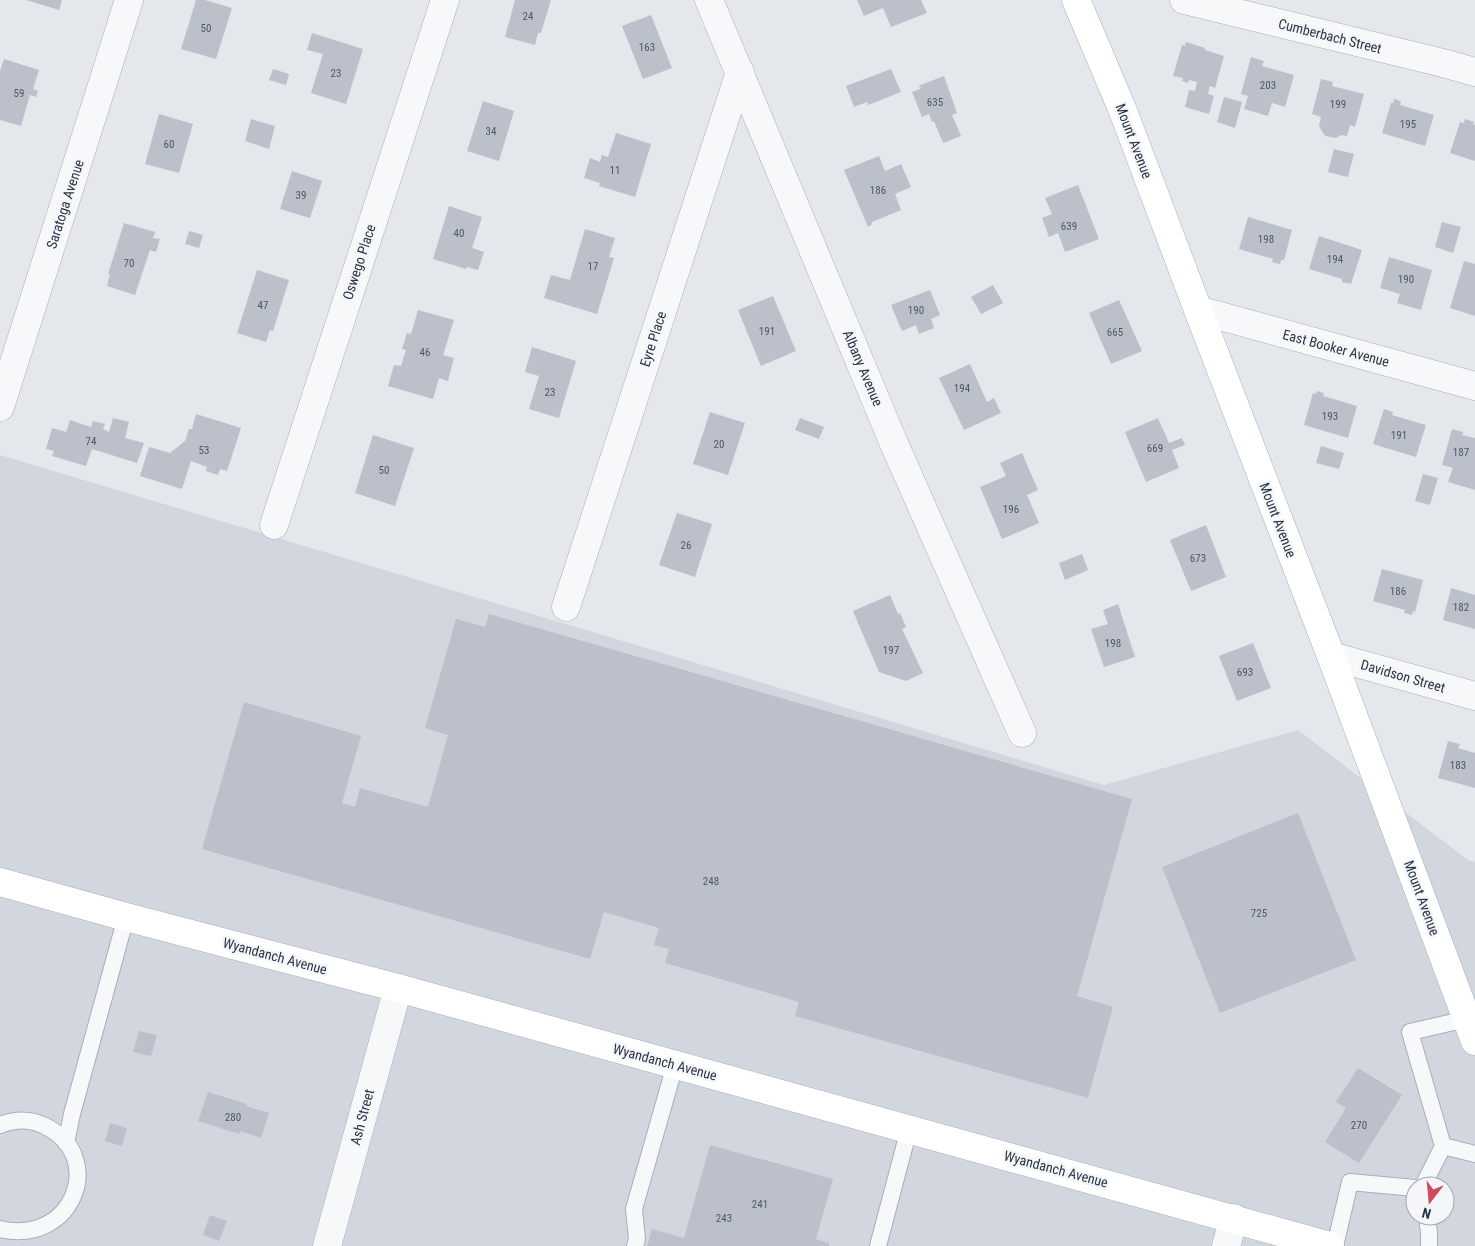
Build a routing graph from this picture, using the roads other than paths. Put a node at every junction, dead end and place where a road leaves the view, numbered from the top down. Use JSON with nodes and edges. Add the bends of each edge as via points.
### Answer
{"nodes":[{"id":1,"x":129,"y":0,"type":"edge"},
{"id":2,"x":445,"y":0,"type":"edge"},
{"id":3,"x":709,"y":0,"type":"edge"},
{"id":4,"x":1076,"y":0,"type":"edge"},
{"id":5,"x":1184,"y":0,"type":"edge"},
{"id":6,"x":740,"y":72,"type":"junction"},
{"id":7,"x":1475,"y":72,"type":"edge"},
{"id":8,"x":1198,"y":310,"type":"junction"},
{"id":9,"x":1475,"y":386,"type":"edge"},
{"id":10,"x":0,"y":408,"type":"edge"},
{"id":11,"x":274,"y":525,"type":"dead end"},
{"id":12,"x":566,"y":607,"type":"dead end"},
{"id":13,"x":1331,"y":656,"type":"junction"},
{"id":14,"x":1475,"y":696,"type":"edge"},
{"id":15,"x":1022,"y":733,"type":"dead end"},
{"id":16,"x":0,"y":882,"type":"edge"},
{"id":17,"x":126,"y":917,"type":"junction"},
{"id":18,"x":398,"y":988,"type":"junction"},
{"id":19,"x":1471,"y":1030,"type":"edge"},
{"id":20,"x":675,"y":1065,"type":"junction"},
{"id":21,"x":0,"y":1125,"type":"edge"},
{"id":22,"x":909,"y":1129,"type":"junction"},
{"id":23,"x":66,"y":1143,"type":"junction"},
{"id":24,"x":1443,"y":1146,"type":"junction"},
{"id":25,"x":1475,"y":1154,"type":"edge"},
{"id":26,"x":1429,"y":1176,"type":"edge"},
{"id":27,"x":1405,"y":1187,"type":"edge"},
{"id":28,"x":1234,"y":1218,"type":"junction"},
{"id":29,"x":1428,"y":1226,"type":"edge"},
{"id":30,"x":0,"y":1229,"type":"edge"},
{"id":31,"x":327,"y":1246,"type":"edge"},
{"id":32,"x":635,"y":1246,"type":"edge"},
{"id":33,"x":878,"y":1246,"type":"edge"},
{"id":34,"x":1226,"y":1246,"type":"edge"},
{"id":35,"x":1239,"y":1246,"type":"edge"},
{"id":36,"x":1330,"y":1246,"type":"edge"},
{"id":37,"x":1335,"y":1246,"type":"edge"},
{"id":38,"x":1429,"y":1246,"type":"edge"}],
"edges":[{"from":1,"to":10,"type":"street","name":"Saratoga Avenue"},
{"from":2,"to":11,"type":"street","name":"Oswego Place"},
{"from":3,"to":6,"type":"street","name":"Albany Avenue"},
{"from":4,"to":8,"type":"street","name":"Mount Avenue","via":[[1123,111]]},
{"from":5,"to":7,"type":"street","name":"Cumberbach Street"},
{"from":6,"to":12,"type":"street","name":"Eyre Place"},
{"from":6,"to":15,"type":"street","name":"Albany Avenue","via":[[892,439]]},
{"from":8,"to":9,"type":"street","name":"East Booker Avenue"},
{"from":8,"to":13,"type":"street","name":"Mount Avenue"},
{"from":13,"to":14,"type":"street","name":"Davidson Street"},
{"from":13,"to":19,"type":"street","name":"Mount Avenue"},
{"from":16,"to":17,"type":"street","name":"Wyandanch Avenue"},
{"from":17,"to":18,"type":"street","name":"Wyandanch Avenue"},
{"from":17,"to":23,"type":"lane"},
{"from":18,"to":20,"type":"street","name":"Wyandanch Avenue"},
{"from":18,"to":31,"type":"street","name":"Ash Street"},
{"from":19,"to":24,"type":"lane","via":[[1410,1032]]},
{"from":20,"to":22,"type":"street","name":"Wyandanch Avenue"},
{"from":20,"to":32,"type":"lane","via":[[634,1209]]},
{"from":21,"to":23,"type":"lane","via":[[19,1120],[37,1122],[53,1130]]},
{"from":22,"to":28,"type":"street","name":"Wyandanch Avenue"},
{"from":22,"to":33,"type":"lane"},
{"from":23,"to":30,"type":"lane","via":[[78,1176],[68,1209],[55,1222],[40,1230],[20,1233]]},
{"from":24,"to":25,"type":"lane"},
{"from":24,"to":26,"type":"lane"},
{"from":27,"to":37,"type":"lane","via":[[1350,1182]]},
{"from":28,"to":34,"type":"street"},
{"from":28,"to":35,"type":"street"},
{"from":28,"to":36,"type":"street","name":"Wyandanch Avenue"},
{"from":29,"to":38,"type":"lane"}]}
